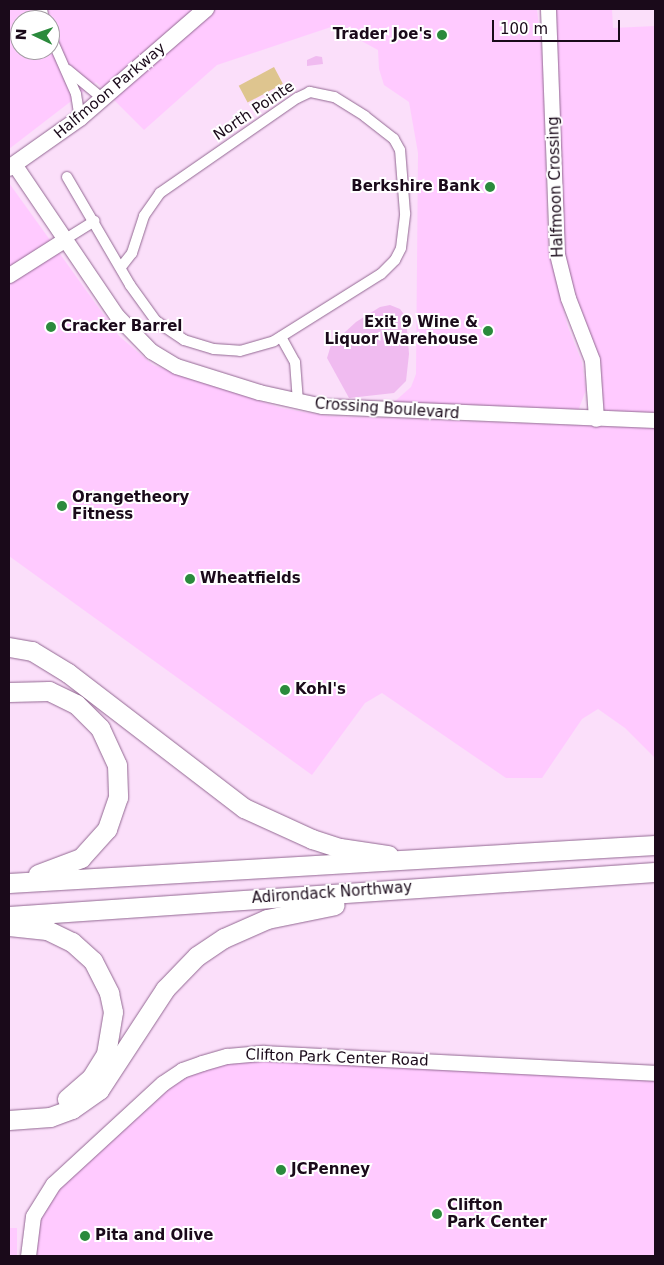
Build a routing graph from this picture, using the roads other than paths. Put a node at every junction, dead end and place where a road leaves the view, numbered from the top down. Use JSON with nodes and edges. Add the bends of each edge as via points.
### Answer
{"nodes":[{"id":1,"x":206,"y":9,"type":"edge"},
{"id":2,"x":548,"y":9,"type":"edge"},
{"id":3,"x":60,"y":56,"type":"edge"},
{"id":4,"x":65,"y":67,"type":"junction"},
{"id":5,"x":102,"y":98,"type":"junction"},
{"id":6,"x":80,"y":118,"type":"junction"},
{"id":7,"x":12,"y":166,"type":"edge"},
{"id":8,"x":67,"y":177,"type":"dead end"},
{"id":9,"x":94,"y":221,"type":"junction"},
{"id":10,"x":64,"y":240,"type":"junction"},
{"id":11,"x":121,"y":267,"type":"junction"},
{"id":12,"x":9,"y":274,"type":"edge"},
{"id":13,"x":281,"y":337,"type":"junction"},
{"id":14,"x":298,"y":402,"type":"junction"},
{"id":15,"x":596,"y":419,"type":"junction"},
{"id":16,"x":655,"y":420,"type":"edge"},
{"id":17,"x":9,"y":647,"type":"edge"},
{"id":18,"x":9,"y":692,"type":"edge"},
{"id":19,"x":655,"y":845,"type":"edge"},
{"id":20,"x":428,"y":861,"type":"junction"},
{"id":21,"x":655,"y":872,"type":"edge"},
{"id":22,"x":9,"y":879,"type":"edge"},
{"id":23,"x":9,"y":883,"type":"edge"},
{"id":24,"x":409,"y":888,"type":"junction"},
{"id":25,"x":9,"y":916,"type":"edge"},
{"id":26,"x":9,"y":926,"type":"edge"},
{"id":27,"x":655,"y":1073,"type":"edge"},
{"id":28,"x":72,"y":1109,"type":"junction"},
{"id":29,"x":9,"y":1111,"type":"edge"},
{"id":30,"x":9,"y":1120,"type":"edge"},
{"id":31,"x":9,"y":1131,"type":"edge"},
{"id":32,"x":28,"y":1256,"type":"edge"}],
"edges":[{"from":1,"to":5,"type":"main road","name":"Halfmoon Parkway"},
{"from":2,"to":15,"type":"street","name":"Halfmoon Crossing","via":[[557,254],[568,298],[586,337],[592,360]]},
{"from":3,"to":4,"type":"street"},
{"from":4,"to":5,"type":"street"},
{"from":4,"to":6,"type":"street","via":[[76,94]]},
{"from":5,"to":6,"type":"main road","name":"Halfmoon Parkway"},
{"from":6,"to":7,"type":"main road","name":"Halfmoon Parkway"},
{"from":7,"to":10,"type":"street","name":"Crossing Boulevard"},
{"from":8,"to":9,"type":"street","name":"North Pointe"},
{"from":9,"to":10,"type":"street"},
{"from":9,"to":11,"type":"street","name":"North Pointe"},
{"from":10,"to":12,"type":"street"},
{"from":10,"to":14,"type":"street","name":"Crossing Boulevard","via":[[116,316],[164,361]]},
{"from":11,"to":13,"type":"street","name":"North Pointe","via":[[156,321],[184,340],[214,349],[240,351],[254,349]]},
{"from":11,"to":13,"type":"street","name":"North Pointe","via":[[132,253],[138,231],[152,203],[172,184],[297,98],[310,92],[334,97],[394,139],[400,150],[405,213],[401,248],[395,260],[381,274]]},
{"from":13,"to":14,"type":"street","via":[[295,362]]},
{"from":14,"to":15,"type":"street","name":"Crossing Boulevard","via":[[384,411]]},
{"from":15,"to":16,"type":"street","name":"Crossing Boulevard"},
{"from":17,"to":20,"type":"highway","via":[[32,651],[68,672],[201,778],[244,808],[287,830],[340,848]]},
{"from":18,"to":22,"type":"highway","via":[[49,691],[76,704],[90,716],[110,746],[117,765],[118,797],[107,829],[81,858],[44,873]]},
{"from":19,"to":20,"type":"highway","name":"Adirondack Northway"},
{"from":20,"to":23,"type":"highway","name":"Adirondack Northway"},
{"from":21,"to":24,"type":"highway","name":"Adirondack Northway"},
{"from":24,"to":25,"type":"highway","name":"Adirondack Northway"},
{"from":24,"to":28,"type":"highway","via":[[367,900],[305,908],[241,928],[224,938],[197,956],[165,989],[99,1090]]},
{"from":26,"to":29,"type":"highway","via":[[47,930],[72,942],[93,961],[103,977],[113,1012],[106,1054],[78,1093],[60,1104]]},
{"from":27,"to":32,"type":"street","name":"Clifton Park Center Road","via":[[264,1053],[202,1062],[163,1083],[53,1184],[33,1216]]},
{"from":28,"to":30,"type":"highway","via":[[50,1117]]},
{"from":28,"to":31,"type":"highway","via":[[58,1120]]}]}
